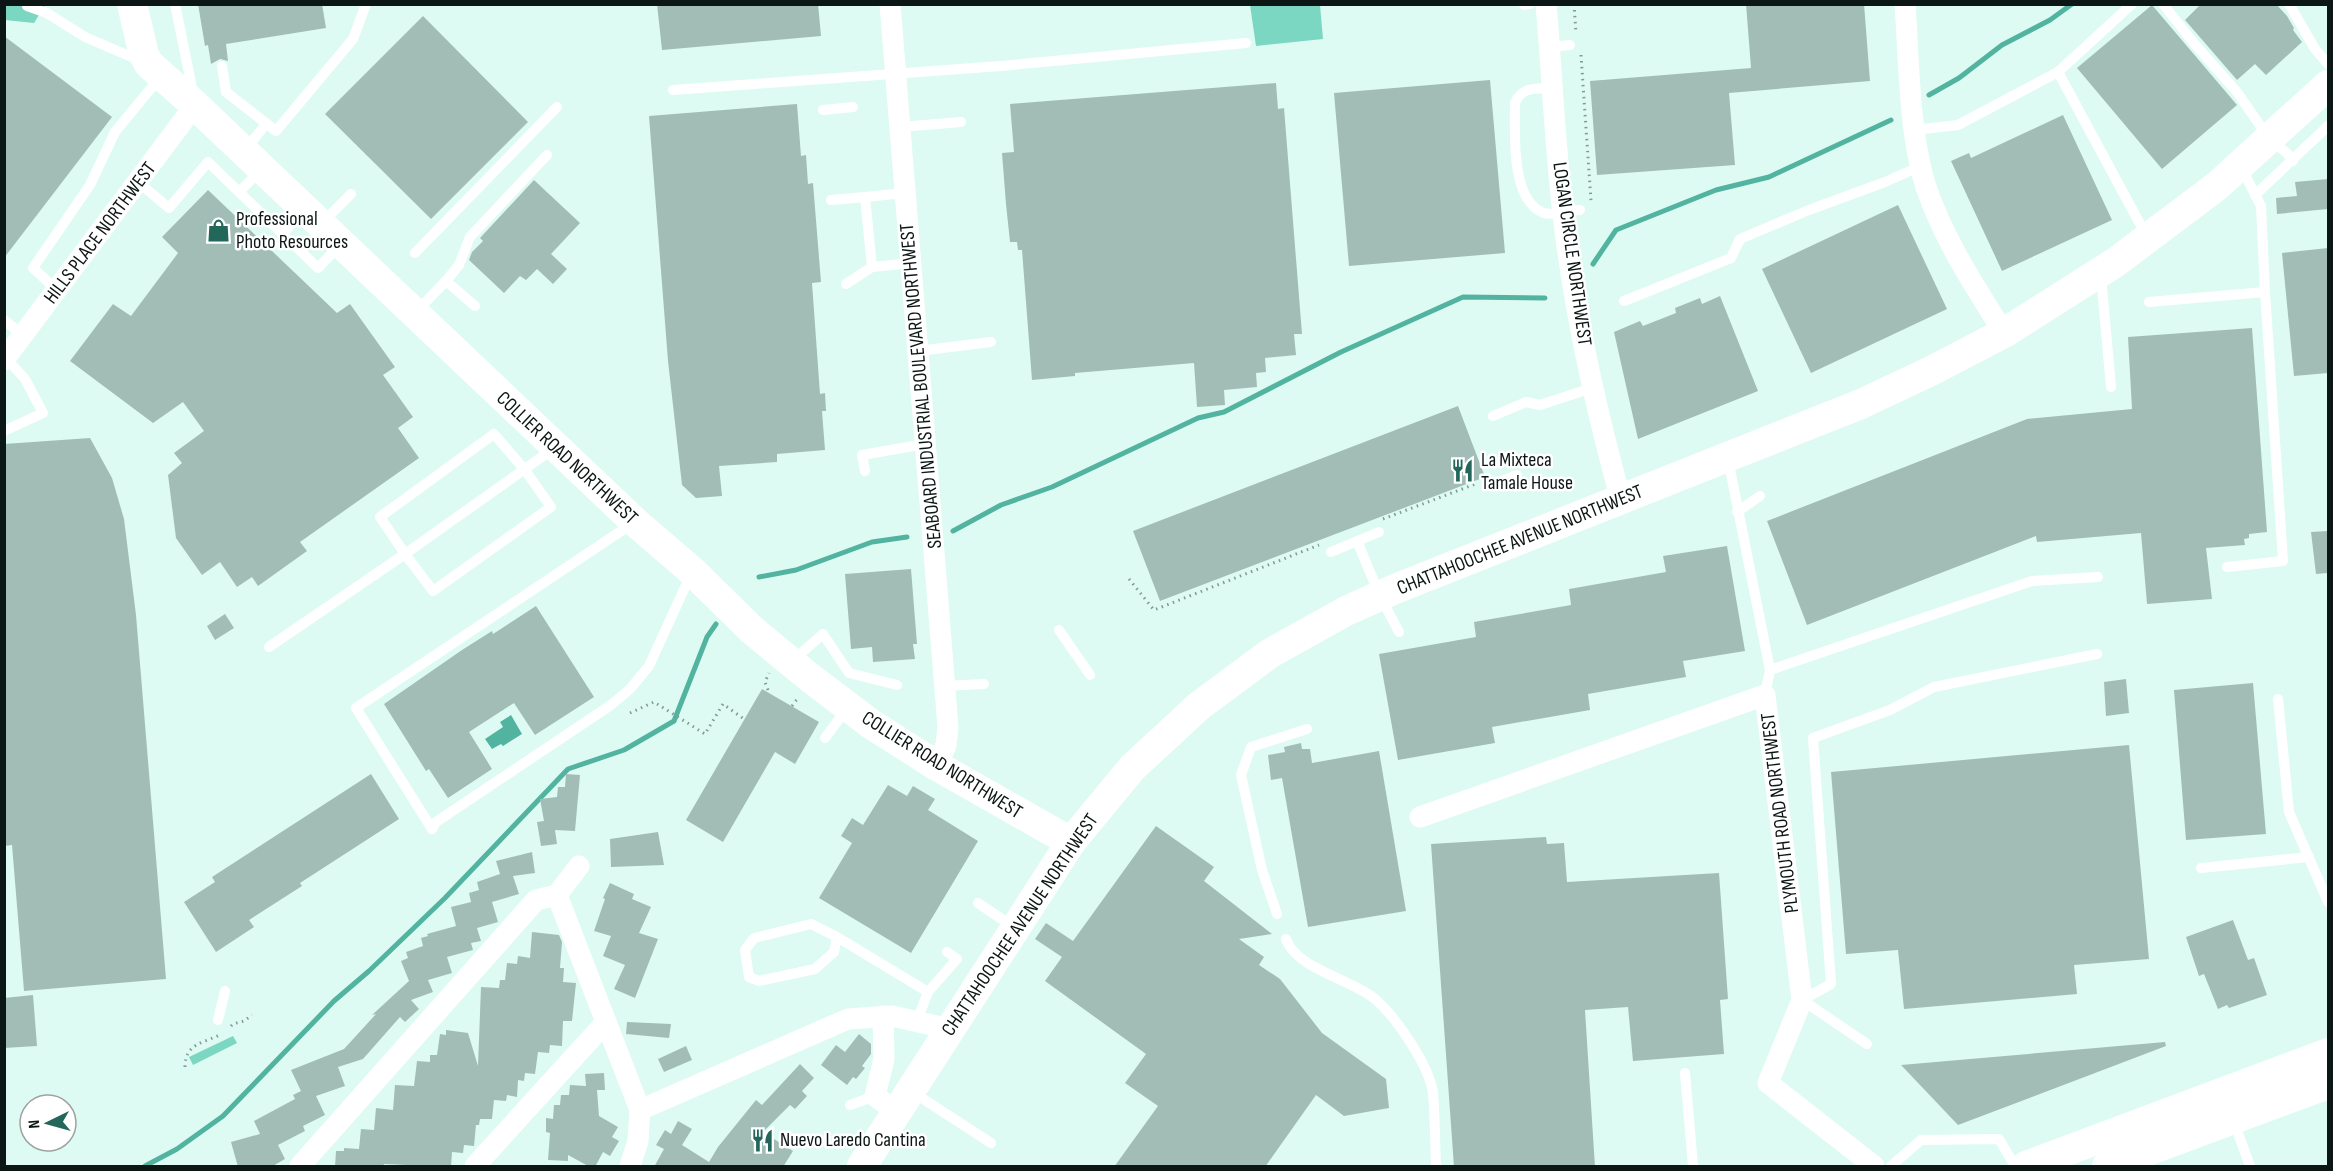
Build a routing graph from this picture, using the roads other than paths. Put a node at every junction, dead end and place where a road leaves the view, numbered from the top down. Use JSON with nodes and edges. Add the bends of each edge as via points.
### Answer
{"nodes":[{"id":1,"x":132,"y":4,"type":"edge"},
{"id":2,"x":176,"y":4,"type":"edge"},
{"id":3,"x":366,"y":4,"type":"edge"},
{"id":4,"x":890,"y":4,"type":"edge"},
{"id":5,"x":1530,"y":4,"type":"edge"},
{"id":6,"x":1546,"y":4,"type":"edge"},
{"id":7,"x":1905,"y":4,"type":"edge"},
{"id":8,"x":2132,"y":4,"type":"edge"},
{"id":9,"x":2163,"y":4,"type":"edge"},
{"id":10,"x":2289,"y":4,"type":"edge"},
{"id":11,"x":1524,"y":5,"type":"edge"},
{"id":12,"x":27,"y":6,"type":"dead end"},
{"id":13,"x":1246,"y":43,"type":"dead end"},
{"id":14,"x":2328,"y":64,"type":"edge"},
{"id":15,"x":222,"y":66,"type":"dead end"},
{"id":16,"x":155,"y":70,"type":"junction"},
{"id":17,"x":2058,"y":72,"type":"junction"},
{"id":18,"x":895,"y":73,"type":"junction"},
{"id":19,"x":2328,"y":86,"type":"edge"},
{"id":20,"x":1553,"y":88,"type":"junction"},
{"id":21,"x":674,"y":90,"type":"dead end"},
{"id":22,"x":195,"y":105,"type":"junction"},
{"id":23,"x":853,"y":106,"type":"dead end"},
{"id":24,"x":557,"y":107,"type":"dead end"},
{"id":25,"x":823,"y":110,"type":"dead end"},
{"id":26,"x":961,"y":122,"type":"dead end"},
{"id":27,"x":266,"y":124,"type":"junction"},
{"id":28,"x":2328,"y":126,"type":"edge"},
{"id":29,"x":900,"y":127,"type":"junction"},
{"id":30,"x":1915,"y":130,"type":"junction"},
{"id":31,"x":2270,"y":140,"type":"junction"},
{"id":32,"x":547,"y":155,"type":"dead end"},
{"id":33,"x":253,"y":160,"type":"junction"},
{"id":34,"x":2293,"y":161,"type":"junction"},
{"id":35,"x":1921,"y":166,"type":"junction"},
{"id":36,"x":2241,"y":166,"type":"junction"},
{"id":37,"x":138,"y":182,"type":"junction"},
{"id":38,"x":239,"y":192,"type":"junction"},
{"id":39,"x":351,"y":194,"type":"dead end"},
{"id":40,"x":905,"y":194,"type":"junction"},
{"id":41,"x":2255,"y":195,"type":"junction"},
{"id":42,"x":866,"y":197,"type":"junction"},
{"id":43,"x":831,"y":200,"type":"dead end"},
{"id":44,"x":1569,"y":211,"type":"junction"},
{"id":45,"x":313,"y":217,"type":"junction"},
{"id":46,"x":282,"y":234,"type":"junction"},
{"id":47,"x":2148,"y":238,"type":"junction"},
{"id":48,"x":342,"y":244,"type":"junction"},
{"id":49,"x":415,"y":253,"type":"dead end"},
{"id":50,"x":911,"y":263,"type":"junction"},
{"id":51,"x":872,"y":267,"type":"junction"},
{"id":52,"x":2101,"y":272,"type":"junction"},
{"id":53,"x":446,"y":281,"type":"junction"},
{"id":54,"x":846,"y":284,"type":"dead end"},
{"id":55,"x":57,"y":290,"type":"junction"},
{"id":56,"x":2265,"y":292,"type":"junction"},
{"id":57,"x":1624,"y":301,"type":"dead end"},
{"id":58,"x":2149,"y":302,"type":"dead end"},
{"id":59,"x":475,"y":306,"type":"dead end"},
{"id":60,"x":415,"y":314,"type":"junction"},
{"id":61,"x":4,"y":320,"type":"edge"},
{"id":62,"x":2004,"y":333,"type":"junction"},
{"id":63,"x":23,"y":335,"type":"junction"},
{"id":64,"x":991,"y":342,"type":"dead end"},
{"id":65,"x":918,"y":351,"type":"junction"},
{"id":66,"x":5,"y":359,"type":"edge"},
{"id":67,"x":2111,"y":387,"type":"dead end"},
{"id":68,"x":1592,"y":388,"type":"junction"},
{"id":69,"x":1493,"y":416,"type":"dead end"},
{"id":70,"x":4,"y":431,"type":"edge"},
{"id":71,"x":925,"y":444,"type":"junction"},
{"id":72,"x":556,"y":447,"type":"junction"},
{"id":73,"x":1728,"y":458,"type":"junction"},
{"id":74,"x":525,"y":470,"type":"junction"},
{"id":75,"x":865,"y":471,"type":"dead end"},
{"id":76,"x":1517,"y":475,"type":"dead end"},
{"id":77,"x":1490,"y":486,"type":"dead end"},
{"id":78,"x":1760,"y":496,"type":"dead end"},
{"id":79,"x":1621,"y":500,"type":"junction"},
{"id":80,"x":1737,"y":512,"type":"junction"},
{"id":81,"x":635,"y":522,"type":"junction"},
{"id":82,"x":1379,"y":532,"type":"dead end"},
{"id":83,"x":1357,"y":541,"type":"junction"},
{"id":84,"x":1331,"y":552,"type":"dead end"},
{"id":85,"x":405,"y":554,"type":"junction"},
{"id":86,"x":2227,"y":567,"type":"dead end"},
{"id":87,"x":692,"y":571,"type":"junction"},
{"id":88,"x":2098,"y":577,"type":"dead end"},
{"id":89,"x":1380,"y":596,"type":"junction"},
{"id":90,"x":1059,"y":630,"type":"dead end"},
{"id":91,"x":1399,"y":632,"type":"dead end"},
{"id":92,"x":269,"y":647,"type":"dead end"},
{"id":93,"x":2097,"y":654,"type":"dead end"},
{"id":94,"x":781,"y":667,"type":"junction"},
{"id":95,"x":1770,"y":670,"type":"junction"},
{"id":96,"x":1090,"y":675,"type":"dead end"},
{"id":97,"x":984,"y":684,"type":"dead end"},
{"id":98,"x":897,"y":685,"type":"dead end"},
{"id":99,"x":944,"y":686,"type":"junction"},
{"id":100,"x":1765,"y":694,"type":"junction"},
{"id":101,"x":2278,"y":699,"type":"dead end"},
{"id":102,"x":848,"y":707,"type":"junction"},
{"id":103,"x":1307,"y":729,"type":"dead end"},
{"id":104,"x":825,"y":738,"type":"dead end"},
{"id":105,"x":937,"y":766,"type":"junction"},
{"id":106,"x":1420,"y":817,"type":"dead end"},
{"id":107,"x":1071,"y":842,"type":"junction"},
{"id":108,"x":2308,"y":857,"type":"junction"},
{"id":109,"x":579,"y":866,"type":"dead end"},
{"id":110,"x":2201,"y":868,"type":"dead end"},
{"id":111,"x":557,"y":895,"type":"junction"},
{"id":112,"x":2328,"y":902,"type":"edge"},
{"id":113,"x":978,"y":903,"type":"dead end"},
{"id":114,"x":1277,"y":914,"type":"dead end"},
{"id":115,"x":1015,"y":928,"type":"junction"},
{"id":116,"x":837,"y":937,"type":"junction"},
{"id":117,"x":1286,"y":939,"type":"dead end"},
{"id":118,"x":947,"y":952,"type":"dead end"},
{"id":119,"x":225,"y":991,"type":"dead end"},
{"id":120,"x":928,"y":992,"type":"junction"},
{"id":121,"x":1802,"y":1000,"type":"junction"},
{"id":122,"x":883,"y":1016,"type":"junction"},
{"id":123,"x":218,"y":1020,"type":"dead end"},
{"id":124,"x":606,"y":1022,"type":"junction"},
{"id":125,"x":917,"y":1022,"type":"junction"},
{"id":126,"x":950,"y":1029,"type":"junction"},
{"id":127,"x":1867,"y":1044,"type":"dead end"},
{"id":128,"x":2328,"y":1053,"type":"edge"},
{"id":129,"x":1685,"y":1073,"type":"dead end"},
{"id":130,"x":2328,"y":1084,"type":"edge"},
{"id":131,"x":894,"y":1100,"type":"junction"},
{"id":132,"x":850,"y":1105,"type":"dead end"},
{"id":133,"x":640,"y":1110,"type":"junction"},
{"id":134,"x":2233,"y":1119,"type":"junction"},
{"id":135,"x":992,"y":1143,"type":"dead end"},
{"id":136,"x":300,"y":1167,"type":"edge"},
{"id":137,"x":475,"y":1167,"type":"edge"},
{"id":138,"x":630,"y":1167,"type":"edge"},
{"id":139,"x":862,"y":1167,"type":"edge"},
{"id":140,"x":1436,"y":1167,"type":"edge"},
{"id":141,"x":1693,"y":1167,"type":"edge"},
{"id":142,"x":1874,"y":1167,"type":"edge"},
{"id":143,"x":1892,"y":1167,"type":"edge"},
{"id":144,"x":2015,"y":1167,"type":"edge"},
{"id":145,"x":2026,"y":1167,"type":"edge"},
{"id":146,"x":2107,"y":1167,"type":"edge"},
{"id":147,"x":2250,"y":1167,"type":"edge"}],
"edges":[{"from":1,"to":16,"type":"street","via":[[144,55]]},
{"from":2,"to":22,"type":"lane"},
{"from":3,"to":27,"type":"lane","via":[[353,39],[276,131]]},
{"from":4,"to":18,"type":"street","name":"SEABOARD INDUSTRIAL BOULEVARD NORTHWEST"},
{"from":5,"to":11,"type":"lane"},
{"from":6,"to":20,"type":"street","name":"LOGAN CIRCLE NORTHWEST","via":[[1566,45]]},
{"from":7,"to":30,"type":"street"},
{"from":8,"to":17,"type":"lane"},
{"from":9,"to":31,"type":"lane","via":[[2237,92]]},
{"from":10,"to":14,"type":"lane"},
{"from":12,"to":16,"type":"lane"},
{"from":13,"to":18,"type":"lane"},
{"from":15,"to":27,"type":"lane","via":[[226,92]]},
{"from":16,"to":22,"type":"street","name":"COLLIER ROAD NORTHWEST"},
{"from":16,"to":55,"type":"lane","via":[[115,132],[90,185],[33,268]]},
{"from":17,"to":30,"type":"lane","via":[[1958,125]]},
{"from":17,"to":47,"type":"lane"},
{"from":18,"to":21,"type":"lane"},
{"from":18,"to":29,"type":"street","name":"SEABOARD INDUSTRIAL BOULEVARD NORTHWEST"},
{"from":19,"to":31,"type":"street","name":"CHATTAHOOCHEE AVENUE NORTHWEST"},
{"from":20,"to":44,"type":"street","name":"LOGAN CIRCLE NORTHWEST"},
{"from":20,"to":44,"type":"lane","via":[[1526,90],[1515,103],[1520,186],[1539,211]]},
{"from":22,"to":33,"type":"street","name":"COLLIER ROAD NORTHWEST"},
{"from":22,"to":37,"type":"street","name":"HILLS PLACE NORTHWEST"},
{"from":23,"to":25,"type":"lane"},
{"from":24,"to":49,"type":"lane"},
{"from":26,"to":29,"type":"lane"},
{"from":27,"to":33,"type":"lane"},
{"from":28,"to":34,"type":"lane"},
{"from":29,"to":40,"type":"street","name":"SEABOARD INDUSTRIAL BOULEVARD NORTHWEST"},
{"from":30,"to":35,"type":"street"},
{"from":31,"to":34,"type":"lane"},
{"from":31,"to":36,"type":"street","name":"CHATTAHOOCHEE AVENUE NORTHWEST"},
{"from":32,"to":53,"type":"lane","via":[[470,237],[459,265]]},
{"from":33,"to":38,"type":"lane"},
{"from":33,"to":45,"type":"street","name":"COLLIER ROAD NORTHWEST"},
{"from":34,"to":41,"type":"lane"},
{"from":35,"to":57,"type":"lane","via":[[1740,239],[1731,258]]},
{"from":35,"to":62,"type":"street","via":[[1941,228]]},
{"from":36,"to":41,"type":"lane"},
{"from":36,"to":47,"type":"street","name":"CHATTAHOOCHEE AVENUE NORTHWEST"},
{"from":37,"to":38,"type":"lane","via":[[169,208],[208,162]]},
{"from":37,"to":55,"type":"street","name":"HILLS PLACE NORTHWEST"},
{"from":38,"to":46,"type":"lane"},
{"from":39,"to":45,"type":"lane"},
{"from":40,"to":42,"type":"lane"},
{"from":40,"to":50,"type":"street","name":"SEABOARD INDUSTRIAL BOULEVARD NORTHWEST"},
{"from":41,"to":56,"type":"lane","via":[[2260,206]]},
{"from":42,"to":43,"type":"lane"},
{"from":42,"to":51,"type":"lane"},
{"from":44,"to":68,"type":"street","name":"LOGAN CIRCLE NORTHWEST","via":[[1572,284]]},
{"from":45,"to":46,"type":"lane"},
{"from":45,"to":48,"type":"street","name":"COLLIER ROAD NORTHWEST"},
{"from":46,"to":48,"type":"lane","via":[[318,268]]},
{"from":47,"to":52,"type":"street","name":"CHATTAHOOCHEE AVENUE NORTHWEST"},
{"from":48,"to":60,"type":"street","name":"COLLIER ROAD NORTHWEST"},
{"from":50,"to":51,"type":"lane"},
{"from":50,"to":65,"type":"street","name":"SEABOARD INDUSTRIAL BOULEVARD NORTHWEST"},
{"from":51,"to":54,"type":"lane"},
{"from":52,"to":62,"type":"street","name":"CHATTAHOOCHEE AVENUE NORTHWEST"},
{"from":52,"to":67,"type":"lane"},
{"from":53,"to":59,"type":"lane"},
{"from":53,"to":60,"type":"lane"},
{"from":55,"to":63,"type":"street","name":"HILLS PLACE NORTHWEST"},
{"from":56,"to":58,"type":"lane"},
{"from":56,"to":86,"type":"lane","via":[[2283,561]]},
{"from":60,"to":72,"type":"street","name":"COLLIER ROAD NORTHWEST"},
{"from":61,"to":63,"type":"lane"},
{"from":62,"to":73,"type":"street","name":"CHATTAHOOCHEE AVENUE NORTHWEST","via":[[1861,404]]},
{"from":63,"to":66,"type":"street","name":"HILLS PLACE NORTHWEST"},
{"from":64,"to":65,"type":"lane"},
{"from":65,"to":71,"type":"street","name":"SEABOARD INDUSTRIAL BOULEVARD NORTHWEST"},
{"from":66,"to":70,"type":"lane","via":[[25,379],[43,413]]},
{"from":68,"to":69,"type":"lane","via":[[1540,405],[1526,402]]},
{"from":68,"to":79,"type":"street","name":"LOGAN CIRCLE NORTHWEST"},
{"from":71,"to":75,"type":"lane","via":[[862,455]]},
{"from":71,"to":99,"type":"street","name":"SEABOARD INDUSTRIAL BOULEVARD NORTHWEST"},
{"from":72,"to":74,"type":"lane"},
{"from":72,"to":81,"type":"street","name":"COLLIER ROAD NORTHWEST"},
{"from":73,"to":79,"type":"street","name":"CHATTAHOOCHEE AVENUE NORTHWEST"},
{"from":73,"to":80,"type":"lane"},
{"from":74,"to":85,"type":"lane"},
{"from":74,"to":85,"type":"lane","via":[[494,434],[380,517]]},
{"from":74,"to":85,"type":"lane","via":[[551,507],[442,585],[432,591]]},
{"from":76,"to":77,"type":"lane"},
{"from":78,"to":80,"type":"lane"},
{"from":79,"to":89,"type":"street","name":"CHATTAHOOCHEE AVENUE NORTHWEST"},
{"from":80,"to":95,"type":"lane"},
{"from":81,"to":87,"type":"street","name":"COLLIER ROAD NORTHWEST"},
{"from":81,"to":87,"type":"lane","via":[[356,708],[432,829],[436,822],[630,689],[649,666]]},
{"from":82,"to":83,"type":"lane"},
{"from":83,"to":84,"type":"lane"},
{"from":83,"to":89,"type":"lane"},
{"from":85,"to":92,"type":"lane"},
{"from":87,"to":94,"type":"street","name":"COLLIER ROAD NORTHWEST","via":[[752,630]]},
{"from":88,"to":95,"type":"lane","via":[[2032,581]]},
{"from":89,"to":91,"type":"lane"},
{"from":89,"to":107,"type":"street","name":"CHATTAHOOCHEE AVENUE NORTHWEST","via":[[1269,654],[1199,706],[1132,768]]},
{"from":90,"to":96,"type":"lane"},
{"from":93,"to":121,"type":"lane","via":[[1934,687],[1890,710],[1813,738],[1832,984]]},
{"from":94,"to":98,"type":"lane","via":[[823,634],[849,672]]},
{"from":94,"to":102,"type":"street","name":"COLLIER ROAD NORTHWEST"},
{"from":95,"to":100,"type":"lane"},
{"from":97,"to":99,"type":"lane"},
{"from":99,"to":105,"type":"street","name":"SEABOARD INDUSTRIAL BOULEVARD NORTHWEST","via":[[948,727]]},
{"from":100,"to":106,"type":"street","name":"PLYMOUTH ROAD NORTHWEST"},
{"from":100,"to":121,"type":"street","name":"PLYMOUTH ROAD NORTHWEST"},
{"from":101,"to":108,"type":"lane","via":[[2289,812]]},
{"from":102,"to":104,"type":"lane"},
{"from":102,"to":105,"type":"street","name":"COLLIER ROAD NORTHWEST"},
{"from":103,"to":114,"type":"lane","via":[[1251,747],[1241,775],[1262,870]]},
{"from":105,"to":107,"type":"street","name":"COLLIER ROAD NORTHWEST"},
{"from":107,"to":115,"type":"street","name":"CHATTAHOOCHEE AVENUE NORTHWEST"},
{"from":108,"to":110,"type":"lane"},
{"from":108,"to":112,"type":"lane"},
{"from":109,"to":111,"type":"street"},
{"from":111,"to":124,"type":"street"},
{"from":111,"to":136,"type":"street","via":[[536,900]]},
{"from":113,"to":115,"type":"lane"},
{"from":115,"to":126,"type":"street","name":"CHATTAHOOCHEE AVENUE NORTHWEST"},
{"from":116,"to":116,"type":"lane","via":[[811,924],[754,938],[745,950],[749,976],[759,981],[815,969],[834,952]]},
{"from":116,"to":120,"type":"lane"},
{"from":117,"to":140,"type":"lane","via":[[1289,949],[1375,999],[1412,1042],[1432,1090]]},
{"from":118,"to":120,"type":"lane","via":[[957,959]]},
{"from":119,"to":123,"type":"lane"},
{"from":120,"to":125,"type":"lane"},
{"from":121,"to":127,"type":"lane"},
{"from":121,"to":142,"type":"street","name":"PLYMOUTH ROAD NORTHWEST","via":[[1768,1083]]},
{"from":122,"to":125,"type":"street"},
{"from":122,"to":131,"type":"street","via":[[884,1059]]},
{"from":122,"to":133,"type":"street","via":[[848,1019]]},
{"from":124,"to":133,"type":"street"},
{"from":124,"to":137,"type":"street"},
{"from":125,"to":126,"type":"street"},
{"from":126,"to":131,"type":"street","name":"CHATTAHOOCHEE AVENUE NORTHWEST"},
{"from":128,"to":145,"type":"street"},
{"from":129,"to":141,"type":"lane"},
{"from":130,"to":134,"type":"street"},
{"from":131,"to":132,"type":"lane"},
{"from":131,"to":135,"type":"lane"},
{"from":131,"to":139,"type":"street","name":"CHATTAHOOCHEE AVENUE NORTHWEST"},
{"from":133,"to":138,"type":"street","via":[[639,1142]]},
{"from":134,"to":146,"type":"street"},
{"from":134,"to":147,"type":"lane"},
{"from":143,"to":144,"type":"lane","via":[[1921,1140],[1999,1139]]}]}
